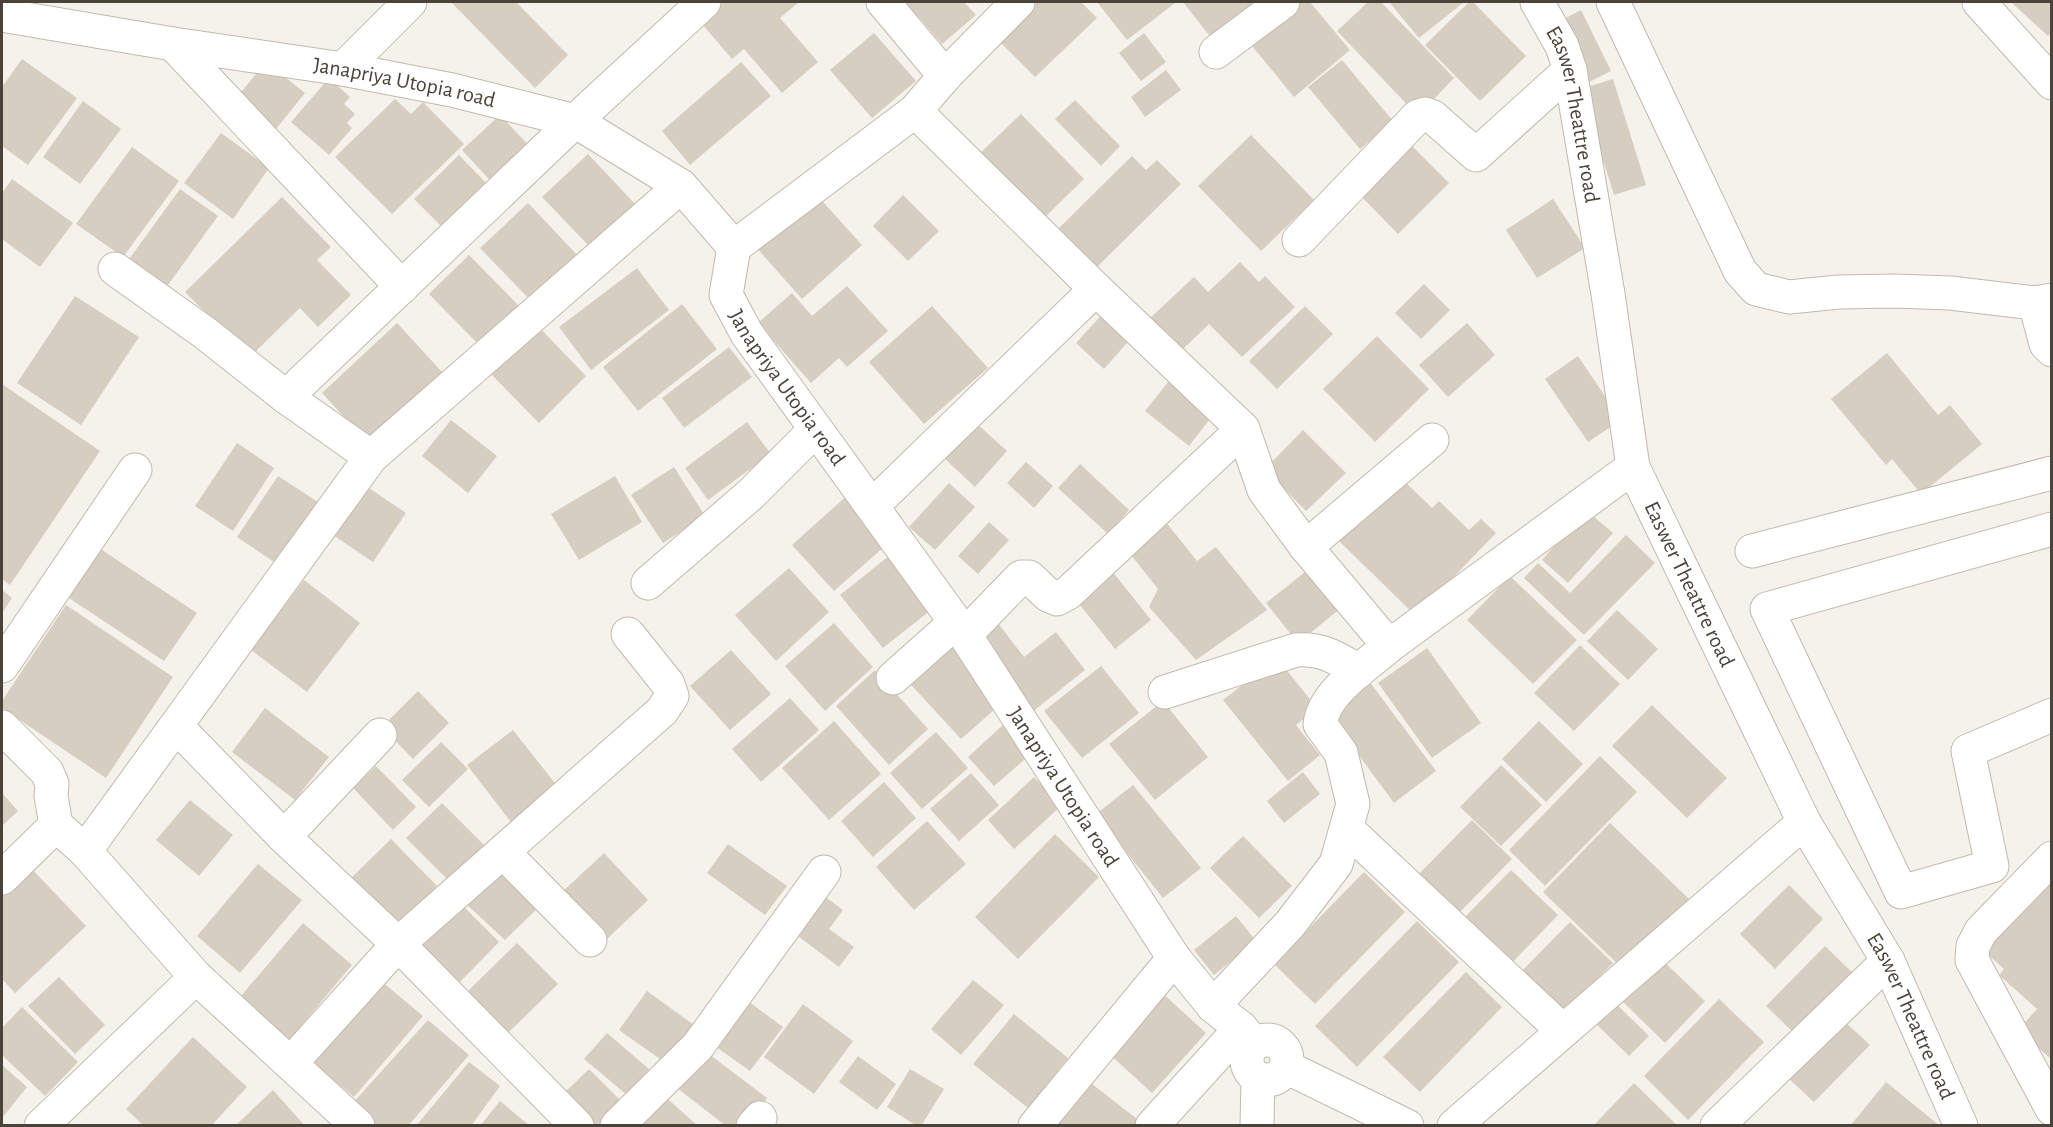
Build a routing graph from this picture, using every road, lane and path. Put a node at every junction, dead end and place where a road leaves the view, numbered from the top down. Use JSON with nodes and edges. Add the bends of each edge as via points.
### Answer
{"nodes":[{"id":1,"x":410,"y":2,"type":"edge"},
{"id":2,"x":704,"y":2,"type":"edge"},
{"id":3,"x":883,"y":2,"type":"edge"},
{"id":4,"x":1018,"y":2,"type":"edge"},
{"id":5,"x":1283,"y":2,"type":"edge"},
{"id":6,"x":1537,"y":2,"type":"edge"},
{"id":7,"x":1613,"y":2,"type":"edge"},
{"id":8,"x":1979,"y":2,"type":"edge"},
{"id":9,"x":7,"y":20,"type":"edge"},
{"id":10,"x":174,"y":44,"type":"junction"},
{"id":11,"x":1216,"y":52,"type":"dead end"},
{"id":12,"x":344,"y":69,"type":"junction"},
{"id":13,"x":1570,"y":70,"type":"junction"},
{"id":14,"x":945,"y":76,"type":"junction"},
{"id":15,"x":2052,"y":82,"type":"edge"},
{"id":16,"x":915,"y":111,"type":"junction"},
{"id":17,"x":575,"y":121,"type":"junction"},
{"id":18,"x":681,"y":186,"type":"junction"},
{"id":19,"x":1299,"y":240,"type":"dead end"},
{"id":20,"x":734,"y":247,"type":"junction"},
{"id":21,"x":115,"y":269,"type":"dead end"},
{"id":22,"x":402,"y":287,"type":"junction"},
{"id":23,"x":1096,"y":290,"type":"junction"},
{"id":24,"x":2043,"y":301,"type":"edge"},
{"id":25,"x":2052,"y":350,"type":"edge"},
{"id":26,"x":286,"y":396,"type":"junction"},
{"id":27,"x":1243,"y":429,"type":"junction"},
{"id":28,"x":815,"y":430,"type":"junction"},
{"id":29,"x":1432,"y":440,"type":"dead end"},
{"id":30,"x":371,"y":457,"type":"junction"},
{"id":31,"x":1633,"y":467,"type":"junction"},
{"id":32,"x":135,"y":470,"type":"dead end"},
{"id":33,"x":2052,"y":473,"type":"edge"},
{"id":34,"x":872,"y":506,"type":"junction"},
{"id":35,"x":2052,"y":529,"type":"edge"},
{"id":36,"x":1306,"y":547,"type":"junction"},
{"id":37,"x":1752,"y":551,"type":"dead end"},
{"id":38,"x":648,"y":583,"type":"dead end"},
{"id":39,"x":961,"y":628,"type":"junction"},
{"id":40,"x":628,"y":634,"type":"dead end"},
{"id":41,"x":1389,"y":646,"type":"junction"},
{"id":42,"x":2,"y":666,"type":"edge"},
{"id":43,"x":1359,"y":671,"type":"junction"},
{"id":44,"x":893,"y":678,"type":"dead end"},
{"id":45,"x":1165,"y":692,"type":"dead end"},
{"id":46,"x":2052,"y":715,"type":"edge"},
{"id":47,"x":176,"y":726,"type":"junction"},
{"id":48,"x":2,"y":727,"type":"edge"},
{"id":49,"x":380,"y":735,"type":"dead end"},
{"id":50,"x":1804,"y":822,"type":"junction"},
{"id":51,"x":56,"y":825,"type":"junction"},
{"id":52,"x":1347,"y":829,"type":"junction"},
{"id":53,"x":284,"y":837,"type":"junction"},
{"id":54,"x":85,"y":851,"type":"junction"},
{"id":55,"x":503,"y":852,"type":"junction"},
{"id":56,"x":2052,"y":858,"type":"edge"},
{"id":57,"x":824,"y":872,"type":"dead end"},
{"id":58,"x":2,"y":878,"type":"edge"},
{"id":59,"x":590,"y":940,"type":"dead end"},
{"id":60,"x":398,"y":944,"type":"junction"},
{"id":61,"x":1174,"y":958,"type":"junction"},
{"id":62,"x":1888,"y":961,"type":"junction"},
{"id":63,"x":196,"y":976,"type":"junction"},
{"id":64,"x":1213,"y":1006,"type":"junction"},
{"id":65,"x":1563,"y":1031,"type":"junction"},
{"id":66,"x":1247,"y":1036,"type":"junction"},
{"id":67,"x":291,"y":1063,"type":"junction"},
{"id":68,"x":1272,"y":1073,"type":"junction"},
{"id":69,"x":2052,"y":1109,"type":"edge"},
{"id":70,"x":41,"y":1125,"type":"edge"},
{"id":71,"x":358,"y":1125,"type":"edge"},
{"id":72,"x":577,"y":1125,"type":"edge"},
{"id":73,"x":617,"y":1125,"type":"edge"},
{"id":74,"x":1035,"y":1125,"type":"edge"},
{"id":75,"x":1152,"y":1125,"type":"edge"},
{"id":76,"x":1257,"y":1125,"type":"edge"},
{"id":77,"x":1407,"y":1125,"type":"edge"},
{"id":78,"x":1454,"y":1125,"type":"edge"},
{"id":79,"x":1718,"y":1125,"type":"edge"},
{"id":80,"x":1960,"y":1125,"type":"edge"}],
"edges":[{"from":1,"to":12,"type":"street"},
{"from":2,"to":17,"type":"street"},
{"from":3,"to":14,"type":"street"},
{"from":4,"to":14,"type":"street"},
{"from":5,"to":11,"type":"street"},
{"from":6,"to":13,"type":"street","name":"Easwer Theattre road","via":[[1562,46]]},
{"from":7,"to":24,"type":"street","via":[[1740,271],[1756,289],[1789,297],[1894,291]]},
{"from":8,"to":15,"type":"street"},
{"from":9,"to":10,"type":"street","name":"Janapriya Utopia road"},
{"from":10,"to":12,"type":"street","name":"Janapriya Utopia road"},
{"from":10,"to":22,"type":"street"},
{"from":12,"to":17,"type":"street","name":"Janapriya Utopia road","via":[[452,90]]},
{"from":13,"to":19,"type":"street","via":[[1476,155],[1432,117],[1418,116]]},
{"from":13,"to":31,"type":"street","name":"Easwer Theattre road"},
{"from":14,"to":16,"type":"street"},
{"from":16,"to":20,"type":"street"},
{"from":16,"to":23,"type":"street"},
{"from":17,"to":18,"type":"street","name":"Janapriya Utopia road"},
{"from":17,"to":22,"type":"street"},
{"from":18,"to":20,"type":"street","name":"Janapriya Utopia road"},
{"from":18,"to":30,"type":"street"},
{"from":20,"to":28,"type":"street","name":"Janapriya Utopia road","via":[[726,295],[747,334]]},
{"from":21,"to":26,"type":"street"},
{"from":22,"to":26,"type":"street"},
{"from":23,"to":27,"type":"street"},
{"from":23,"to":34,"type":"street"},
{"from":24,"to":25,"type":"street","via":[[2046,344]]},
{"from":26,"to":30,"type":"street"},
{"from":27,"to":36,"type":"street","via":[[1264,490]]},
{"from":27,"to":39,"type":"street","via":[[1068,593],[1057,599],[1029,577],[1021,577]]},
{"from":28,"to":34,"type":"street","name":"Janapriya Utopia road"},
{"from":28,"to":38,"type":"street","via":[[751,494]]},
{"from":29,"to":36,"type":"street"},
{"from":30,"to":47,"type":"street"},
{"from":31,"to":41,"type":"street"},
{"from":31,"to":50,"type":"street","name":"Easwer Theattre road"},
{"from":32,"to":42,"type":"street"},
{"from":33,"to":37,"type":"street"},
{"from":34,"to":39,"type":"street","name":"Janapriya Utopia road"},
{"from":35,"to":46,"type":"street","via":[[1767,609],[1901,892],[1992,866],[1968,751]]},
{"from":36,"to":41,"type":"street"},
{"from":39,"to":44,"type":"street"},
{"from":39,"to":61,"type":"street","name":"Janapriya Utopia road"},
{"from":40,"to":55,"type":"street","via":[[668,684],[672,696],[662,711]]},
{"from":41,"to":43,"type":"street"},
{"from":43,"to":45,"type":"street","via":[[1323,651],[1296,650]]},
{"from":43,"to":52,"type":"street","via":[[1335,692],[1321,714],[1320,724],[1341,753],[1353,804]]},
{"from":47,"to":53,"type":"street"},
{"from":47,"to":54,"type":"street"},
{"from":48,"to":51,"type":"street","via":[[47,772]]},
{"from":49,"to":53,"type":"street"},
{"from":50,"to":62,"type":"street","name":"Easwer Theattre road"},
{"from":50,"to":65,"type":"street"},
{"from":51,"to":54,"type":"street"},
{"from":51,"to":58,"type":"street"},
{"from":52,"to":64,"type":"street","via":[[1336,864],[1290,924]]},
{"from":52,"to":65,"type":"street"},
{"from":53,"to":60,"type":"street"},
{"from":54,"to":63,"type":"street"},
{"from":55,"to":59,"type":"street"},
{"from":55,"to":60,"type":"street"},
{"from":56,"to":69,"type":"street","via":[[1981,931],[1973,946],[1972,960]]},
{"from":57,"to":73,"type":"street","via":[[698,1046]]},
{"from":60,"to":67,"type":"street"},
{"from":60,"to":72,"type":"street"},
{"from":61,"to":64,"type":"street","name":"Janapriya Utopia road"},
{"from":61,"to":74,"type":"street"},
{"from":62,"to":79,"type":"street"},
{"from":62,"to":80,"type":"street","name":"Easwer Theattre road"},
{"from":63,"to":67,"type":"street"},
{"from":63,"to":70,"type":"street"},
{"from":64,"to":66,"type":"street","name":"Janapriya Utopia road"},
{"from":65,"to":78,"type":"street"},
{"from":66,"to":68,"type":"street","via":[[1279,1043],[1287,1054]]},
{"from":66,"to":75,"type":"street"},
{"from":67,"to":71,"type":"street"},
{"from":68,"to":76,"type":"street"},
{"from":68,"to":77,"type":"street"}]}
